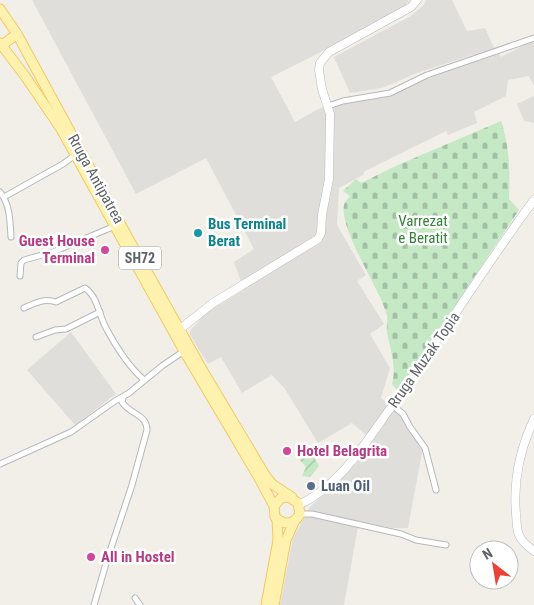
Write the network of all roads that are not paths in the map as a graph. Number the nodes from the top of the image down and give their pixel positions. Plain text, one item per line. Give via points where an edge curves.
1 (417, 0) edge
2 (0, 9) edge
3 (17, 34) junction
4 (534, 38) edge
5 (1, 44) edge
6 (328, 106) junction
7 (64, 127) junction
8 (75, 155) junction
9 (2, 195) edge
10 (534, 200) edge
11 (118, 225) junction
12 (11, 237) dead end
13 (20, 276) dead end
14 (24, 308) dead end
15 (100, 312) junction
16 (178, 331) junction
17 (36, 337) dead end
18 (184, 351) junction
19 (144, 380) junction
20 (122, 398) junction
21 (392, 405) junction
22 (228, 418) junction
23 (534, 419) edge
24 (0, 464) edge
25 (436, 490) dead end
26 (292, 498) junction
27 (274, 506) junction
28 (298, 513) junction
29 (277, 519) junction
30 (446, 545) dead end
31 (534, 551) edge
32 (135, 598) dead end
33 (94, 605) edge
34 (140, 605) edge
35 (266, 605) edge
36 (274, 605) edge

1 - 6 street via 411,7 323,57 320,80
2 - 3 main road, Rruga Antipatrea / SH72
3 - 5 main road
3 - 7 main road, Rruga Antipatrea / SH72
4 - 6 street via 427,75 390,93
5 - 7 main road, Rruga Antipatrea / SH72
6 - 16 street via 329,179 318,239 213,303
7 - 8 main road, Rruga Antipatrea / SH72
7 - 11 main road, Rruga Antipatrea / SH72
8 - 9 street
8 - 11 main road, Rruga Antipatrea / SH72
9 - 12 street via 8,208
10 - 21 street, Rruga Muzak Topia
11 - 13 street via 53,252 24,260
11 - 16 main road, Rruga Antipatrea / SH72
14 - 15 street via 43,300 56,302 85,288 93,296
15 - 17 street via 66,329
15 - 19 street via 111,337
16 - 18 main road, Rruga Antipatrea / SH72
16 - 22 main road, Rruga Antipatrea / SH72
18 - 19 street
18 - 22 main road, Rruga Antipatrea / SH72
19 - 20 street
20 - 24 street via 71,432
20 - 33 street via 128,410 142,417 147,430
21 - 25 street via 403,414 425,448
21 - 28 street, Rruga Muzak Topia via 356,457
22 - 26 main road, Rruga Antipatrea / SH72 via 272,484
22 - 27 main road, Rruga Antipatrea / SH72
23 - 31 street via 520,459 515,496 518,532
26 - 27 main road via 281,498
26 - 28 main road, Rruga Antipatrea / SH72
27 - 29 main road, Rruga Antipatrea / SH72
28 - 29 main road via 287,523
28 - 30 street
28 - 36 main road via 286,540
29 - 35 main road, Rruga Antipatrea / SH72 via 278,540
32 - 34 street

